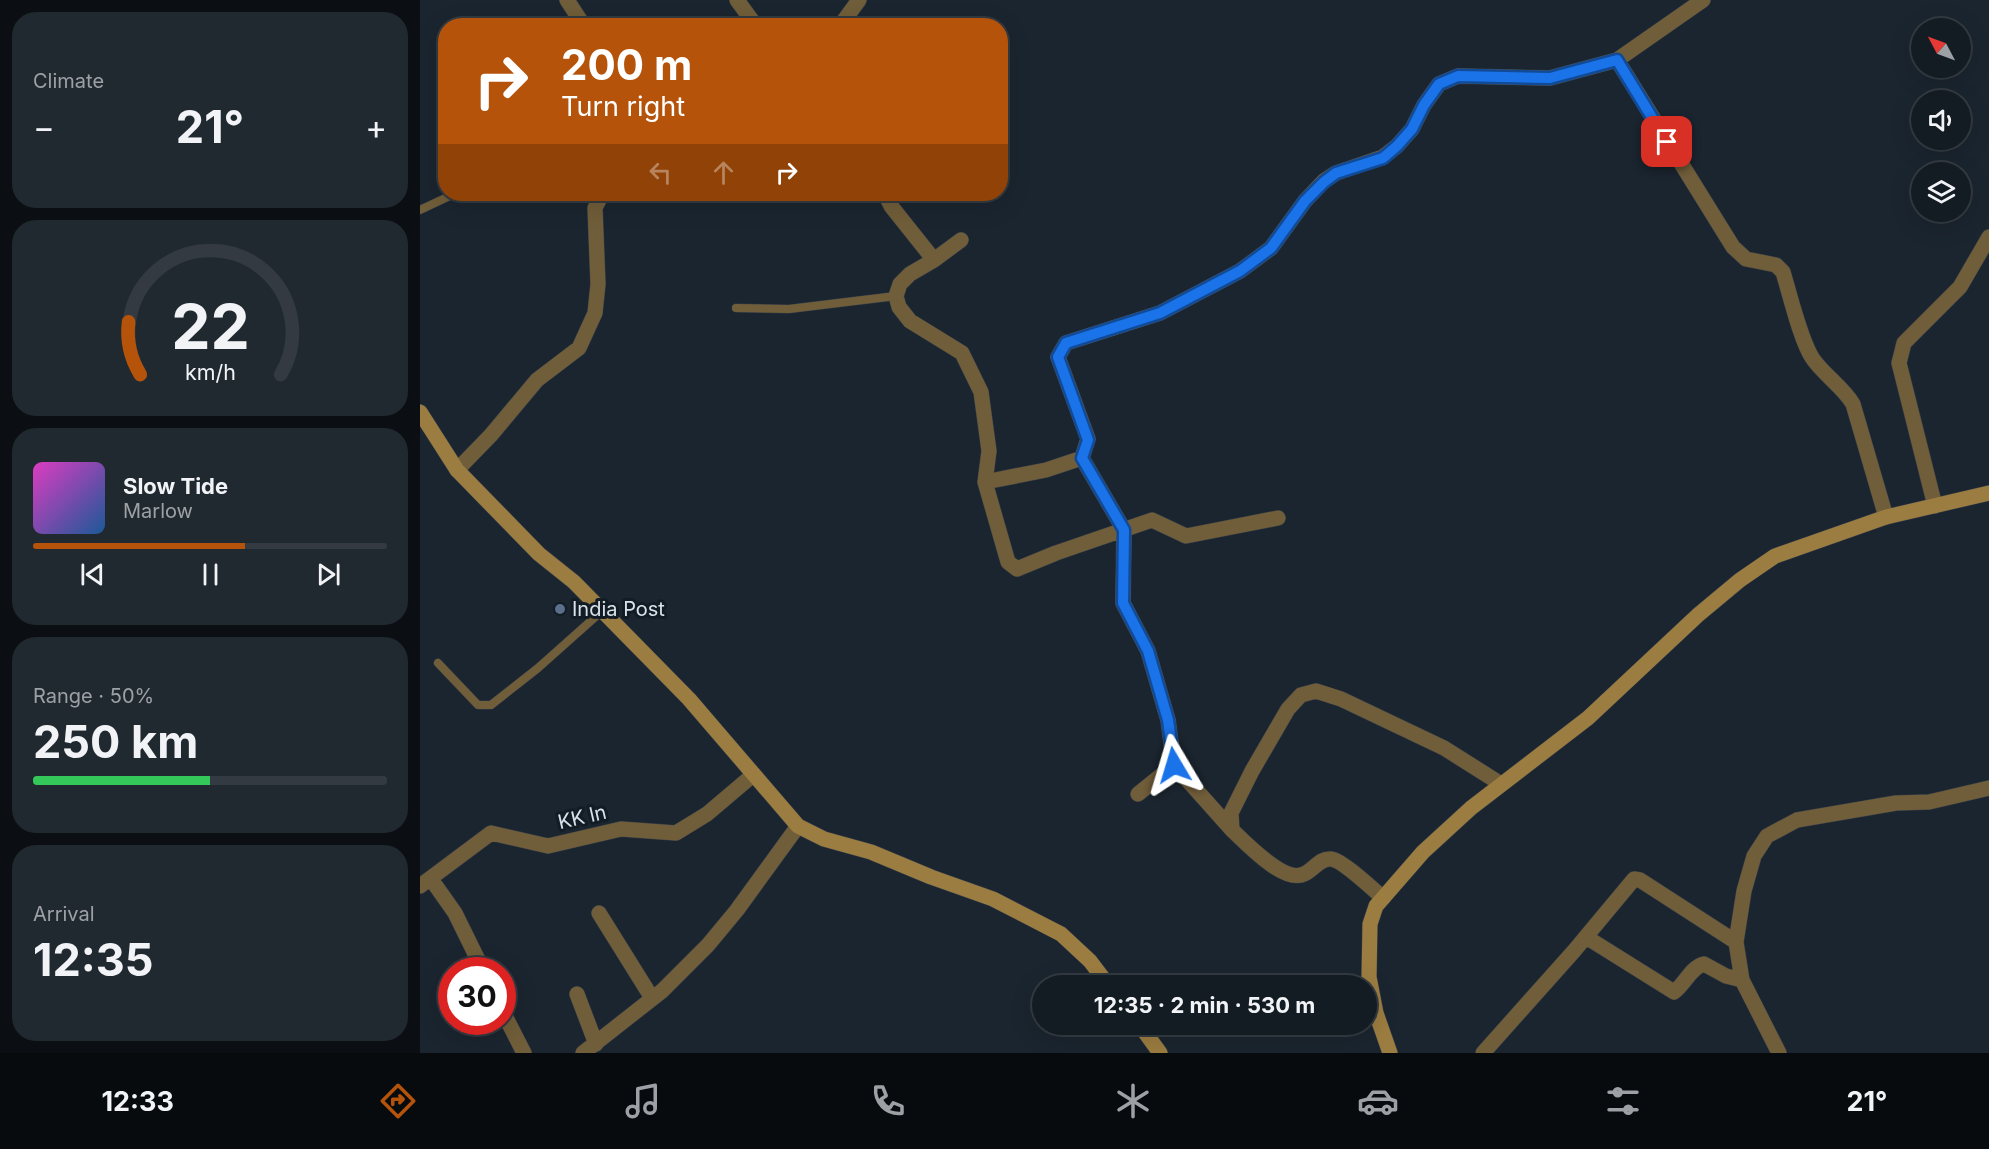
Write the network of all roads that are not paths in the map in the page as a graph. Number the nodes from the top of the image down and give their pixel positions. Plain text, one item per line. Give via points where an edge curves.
1 (567, 0) edge
2 (737, 0) edge
3 (859, 0) edge
4 (1702, 0) edge
5 (579, 18) edge
6 (750, 18) edge
7 (846, 18) edge
8 (1617, 60) junction
9 (439, 201) edge
10 (599, 201) edge
11 (888, 201) edge
12 (420, 210) edge
13 (1989, 237) edge
14 (961, 240) dead end
15 (934, 260) junction
16 (896, 296) junction
17 (736, 308) dead end
18 (420, 412) edge
19 (1082, 458) junction
20 (457, 471) junction
21 (985, 482) junction
22 (1989, 493) edge
23 (1935, 506) junction
24 (1886, 517) junction
25 (1278, 518) dead end
26 (1124, 530) junction
27 (602, 611) junction
28 (438, 663) dead end
29 (1174, 765) junction
30 (753, 775) junction
31 (1501, 784) junction
32 (1989, 788) edge
33 (1138, 794) dead end
34 (798, 826) junction
35 (1232, 830) junction
36 (426, 882) edge
37 (1383, 898) junction
38 (599, 913) dead end
39 (1586, 937) junction
40 (1736, 942) junction
41 (477, 957) edge
42 (1101, 975) edge
43 (1742, 980) junction
44 (577, 994) dead end
45 (652, 998) junction
46 (515, 1035) edge
47 (1146, 1035) edge
48 (591, 1049) edge
49 (524, 1053) edge
50 (1160, 1053) edge
51 (1389, 1053) edge
52 (1483, 1053) edge
53 (1779, 1053) edge

1 - 5 street
2 - 6 street
3 - 7 street
4 - 8 street
8 - 19 street via 1550,78 1458,76 1439,84 1397,146 1383,158 1336,173 1324,182 1271,248 1240,271 1160,313 1066,343 1058,357 1088,440
8 - 24 street via 1733,247 1746,259 1776,265 1783,272 1807,349 1853,404
9 - 12 lane
10 - 20 street via 595,313 579,348 537,380
11 - 15 street
13 - 23 street via 1960,287 1904,343 1900,353 1899,363
14 - 15 street
15 - 16 street via 910,274 900,284
16 - 17 lane via 789,309
16 - 21 street via 910,321 962,353 981,392 989,452
18 - 20 main road
19 - 21 street via 1046,470
19 - 26 street
20 - 27 main road
21 - 26 street via 1008,562 1017,569
22 - 23 main road
23 - 24 main road
24 - 31 main road via 1775,556 1740,580 1588,718
25 - 26 street via 1186,536 1152,520
26 - 29 street via 1123,603 1148,651 1168,720
27 - 28 lane via 491,705 478,705
27 - 30 main road via 689,699
29 - 33 street
29 - 35 street
30 - 34 main road
30 - 36 street, KK ln via 707,814 676,833 621,829 548,846 491,833
31 - 35 street via 1444,748 1316,691 1301,695 1288,709 1231,813
31 - 37 main road via 1423,852
32 - 40 street via 1929,802 1896,803 1797,820 1767,836 1751,865
34 - 42 main road via 824,839 871,852 993,899 1061,934
34 - 45 street via 708,945
35 - 37 street via 1257,854 1288,875 1306,874 1319,862 1333,859
36 - 41 street via 455,913
37 - 51 main road via 1370,924 1369,977
38 - 45 street
39 - 40 street via 1634,879
39 - 43 street via 1674,992 1704,964
39 - 52 street
40 - 43 street
43 - 53 street
44 - 48 street
45 - 48 street
46 - 49 street
47 - 50 main road

